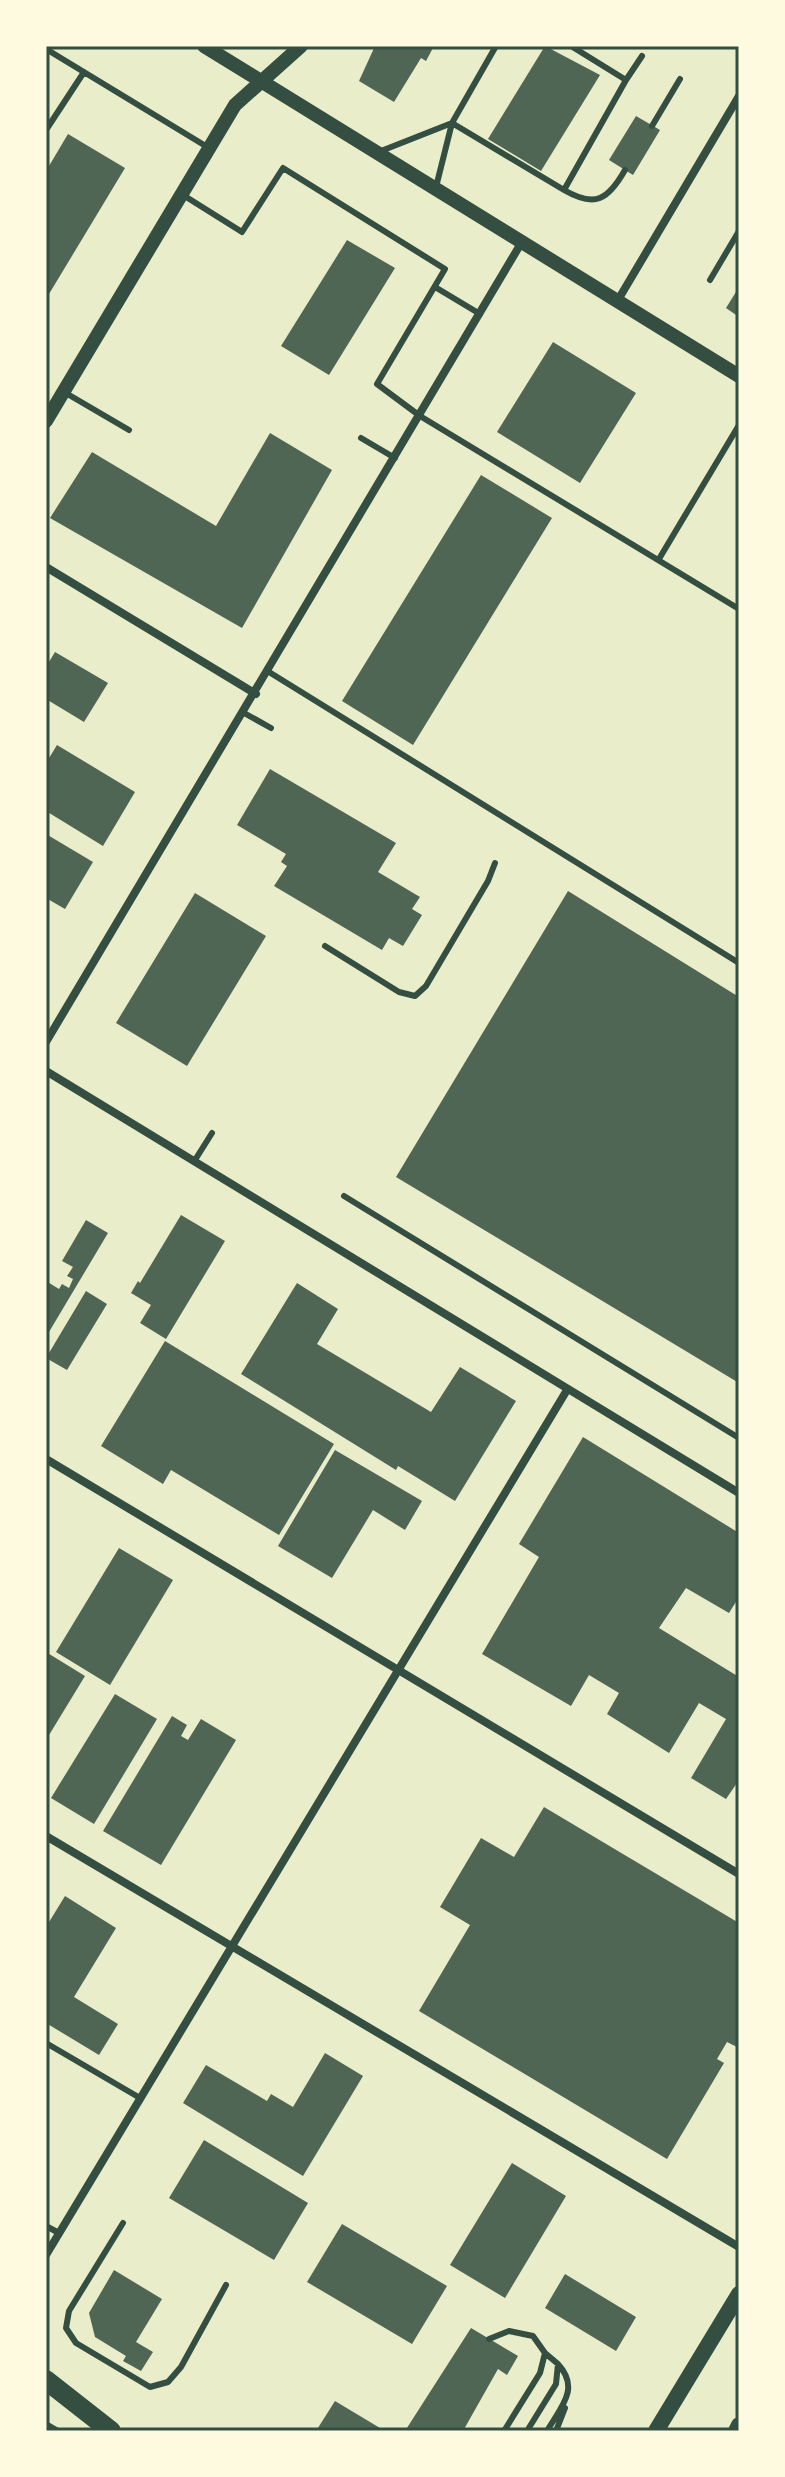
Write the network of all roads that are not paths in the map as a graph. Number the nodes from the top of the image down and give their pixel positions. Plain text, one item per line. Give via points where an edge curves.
1 (204, 46) edge
2 (301, 46) edge
3 (496, 46) edge
4 (571, 46) edge
5 (46, 49) edge
6 (642, 56) dead end
7 (84, 72) junction
8 (680, 79) dead end
9 (626, 80) junction
10 (261, 81) junction
11 (739, 96) edge
12 (452, 123) junction
13 (652, 126) dead end
14 (46, 130) edge
15 (209, 148) junction
16 (379, 152) junction
17 (625, 170) dead end
18 (436, 187) junction
19 (564, 190) junction
20 (182, 194) junction
21 (739, 231) edge
22 (523, 240) junction
23 (710, 280) dead end
24 (435, 287) junction
25 (618, 300) junction
26 (480, 314) junction
27 (739, 376) edge
28 (64, 392) junction
29 (420, 416) junction
30 (46, 421) edge
31 (739, 425) edge
32 (129, 430) dead end
33 (361, 438) dead end
34 (395, 458) junction
35 (659, 559) junction
36 (46, 567) edge
37 (739, 609) edge
38 (269, 672) junction
39 (256, 694) junction
40 (244, 713) junction
41 (271, 728) dead end
42 (495, 863) dead end
43 (325, 946) dead end
44 (739, 963) edge
45 (46, 1042) edge
46 (46, 1071) edge
47 (212, 1133) dead end
48 (195, 1160) junction
49 (344, 1196) dead end
50 (567, 1390) junction
51 (739, 1438) edge
52 (46, 1459) edge
53 (739, 1493) edge
54 (398, 1669) junction
55 (48, 1840) edge
56 (739, 1874) edge
57 (230, 1945) junction
58 (46, 2043) edge
59 (140, 2098) junction
60 (123, 2223) dead end
61 (46, 2226) edge
62 (59, 2233) junction
63 (739, 2247) edge
64 (46, 2255) edge
65 (226, 2285) dead end
66 (739, 2294) edge
67 (489, 2339) dead end
68 (545, 2353) junction
69 (558, 2364) junction
70 (46, 2380) edge
71 (571, 2392) junction
72 (46, 2424) edge
73 (739, 2425) edge
74 (58, 2431) edge
75 (111, 2431) edge
76 (504, 2431) edge
77 (527, 2431) edge
78 (547, 2431) edge
79 (556, 2431) edge
80 (656, 2431) edge
81 (736, 2431) edge

1 - 10 street
2 - 10 street
3 - 12 lane
4 - 9 lane
5 - 7 lane
6 - 9 lane
7 - 14 lane
7 - 15 lane
8 - 13 lane
9 - 19 lane
10 - 15 street via 235,105
10 - 16 street
11 - 25 street
12 - 16 lane
12 - 18 lane
12 - 19 lane
15 - 20 street
16 - 18 street
17 - 19 lane via 612,190 592,201
18 - 22 street
20 - 24 lane via 242,232 283,168 445,269
20 - 28 street
21 - 23 lane
22 - 25 street
22 - 26 street
24 - 26 lane
24 - 29 lane via 377,384
25 - 27 street
26 - 29 street
28 - 30 street
28 - 32 lane
29 - 34 street
29 - 35 lane
31 - 35 lane
33 - 34 lane
34 - 38 street
35 - 37 lane
36 - 39 street
38 - 39 street
38 - 44 lane
39 - 40 street
40 - 41 lane
40 - 45 street
42 - 43 lane via 434,973 415,996 399,992
46 - 48 street
47 - 48 lane
48 - 50 street
49 - 51 lane
50 - 53 street
50 - 54 street
52 - 54 street
54 - 56 street
54 - 57 street
55 - 57 street
57 - 59 street
57 - 63 street
58 - 59 lane
59 - 62 street
60 - 65 lane via 69,2311 66,2328 76,2343 150,2387 168,2382
61 - 62 lane
62 - 64 street
66 - 80 main road
67 - 68 lane via 509,2331 533,2336
68 - 69 lane
68 - 76 lane via 540,2373
69 - 71 lane via 569,2376
69 - 77 lane via 556,2384
70 - 75 main road
71 - 78 lane
71 - 79 lane
72 - 74 lane
73 - 81 main road

